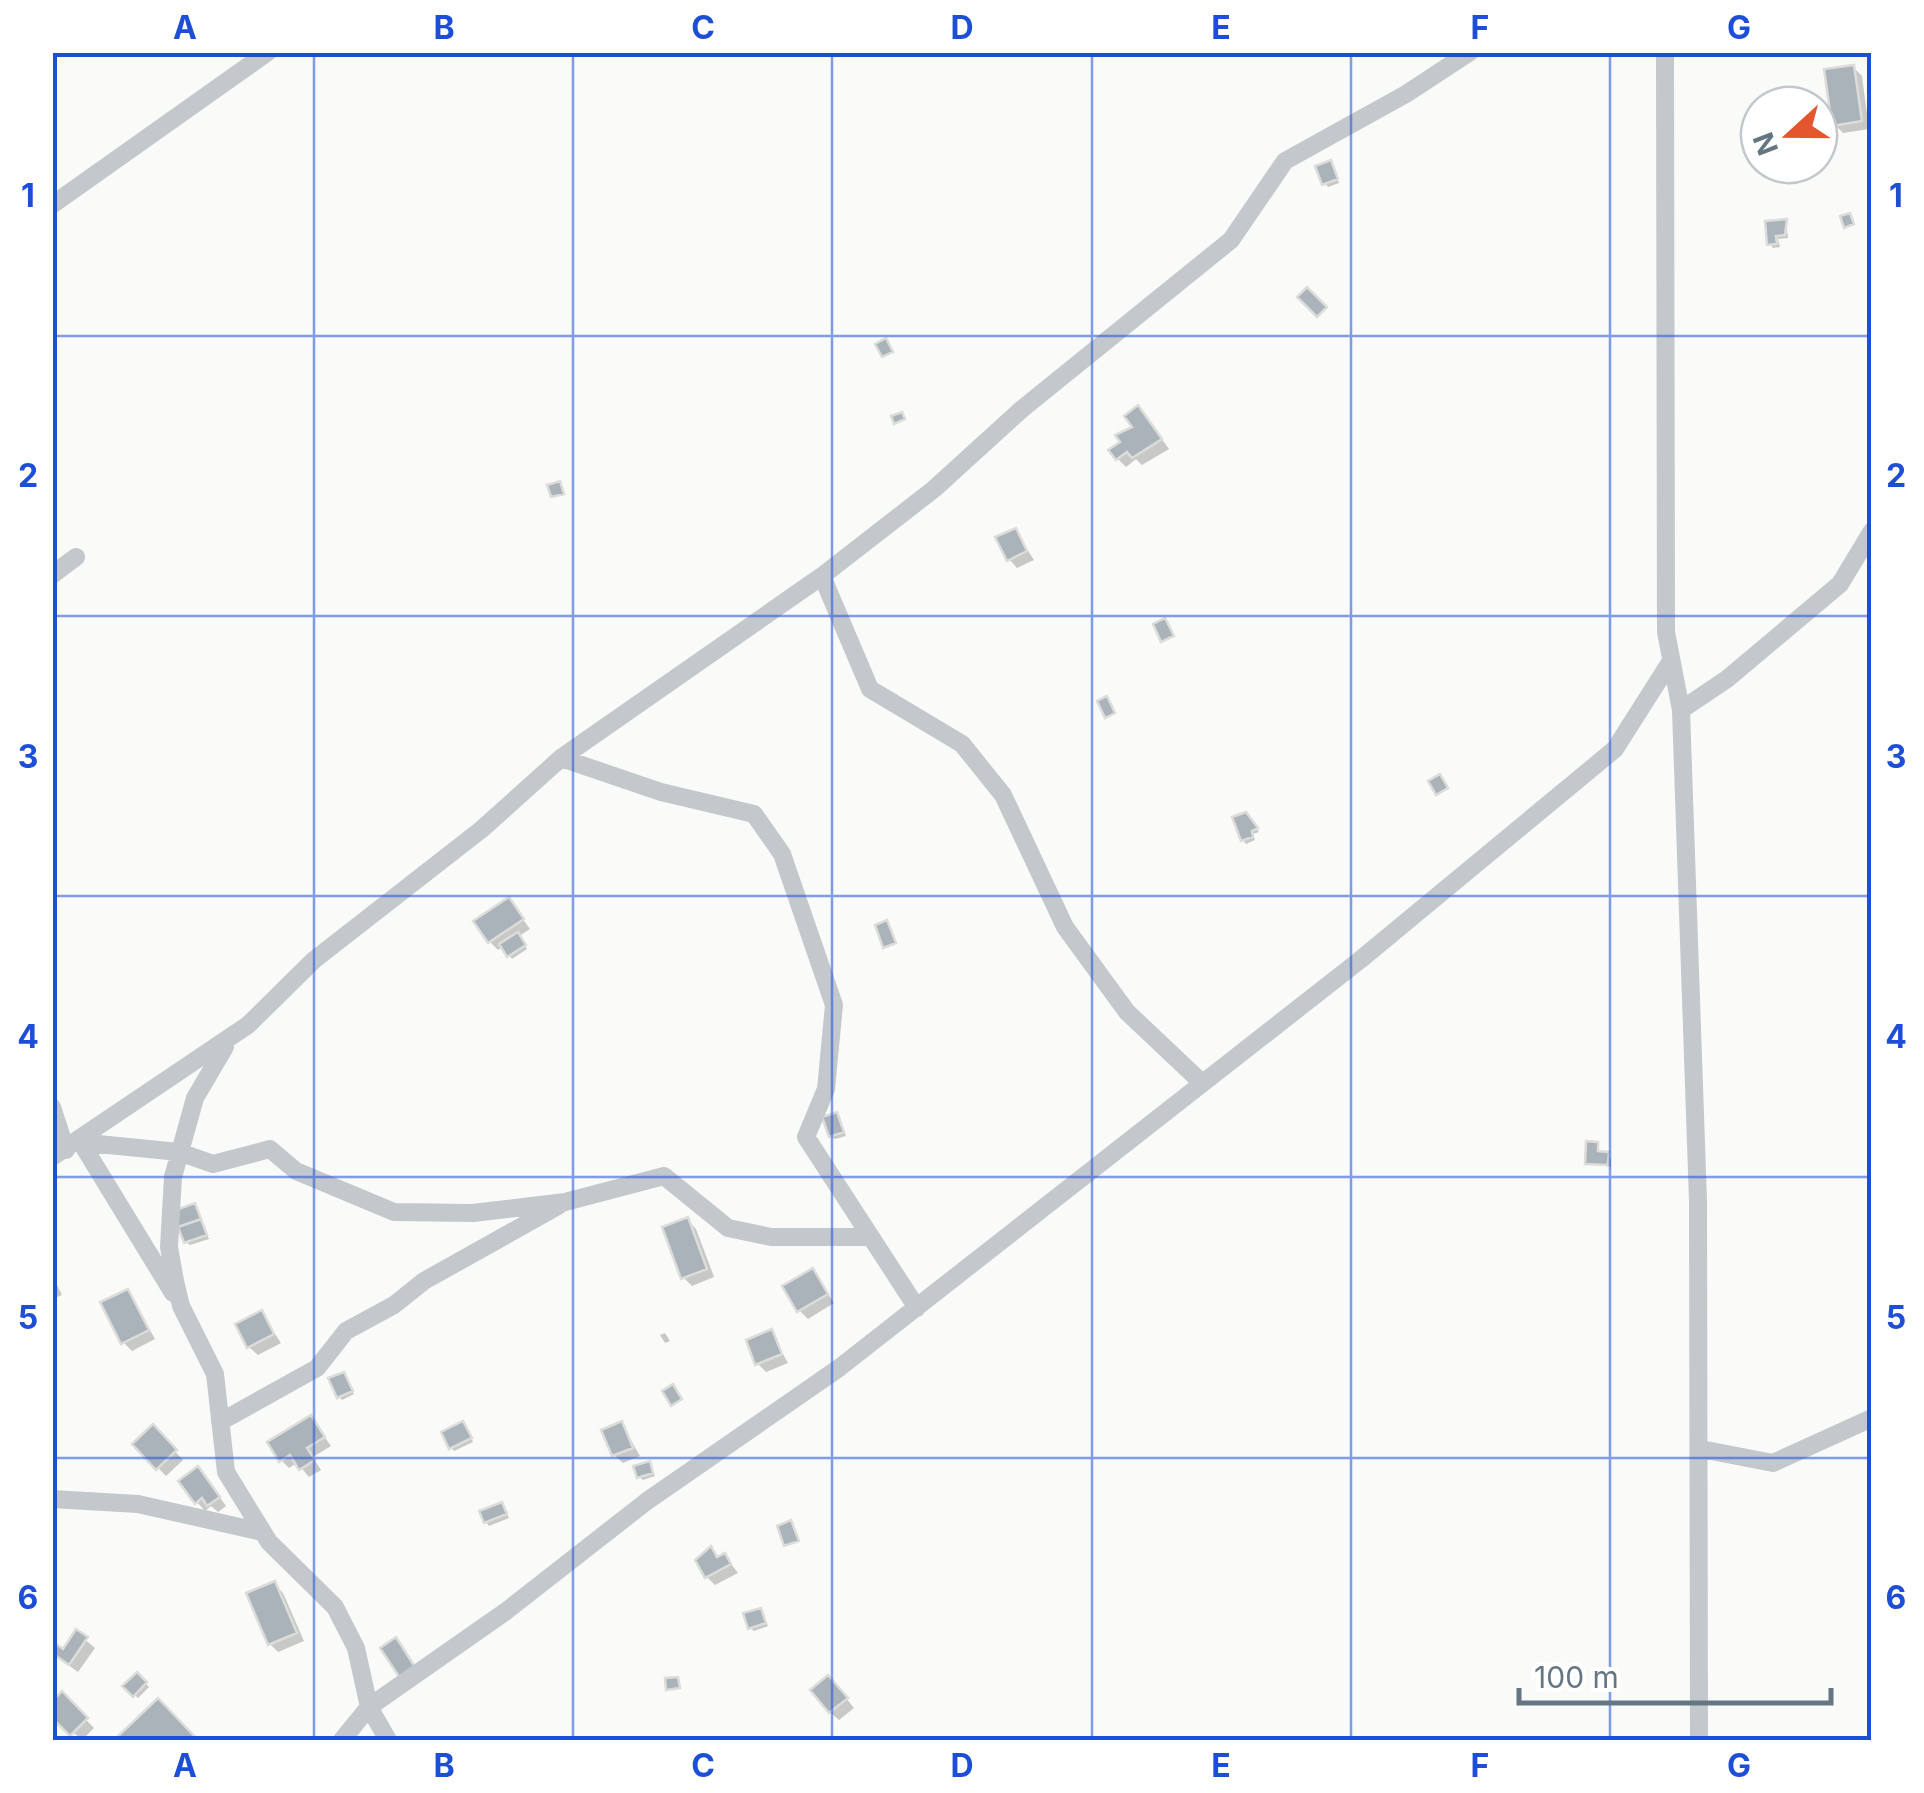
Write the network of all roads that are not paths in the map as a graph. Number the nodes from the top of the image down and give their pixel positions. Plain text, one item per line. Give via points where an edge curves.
1 (268, 52) edge
2 (1470, 52) edge
3 (1664, 52) edge
4 (52, 205) edge
5 (1872, 532) edge
6 (76, 557) dead end
7 (52, 575) edge
8 (822, 576) junction
9 (1670, 664) junction
10 (1680, 710) junction
11 (561, 758) junction
12 (230, 1038) junction
13 (1200, 1081) junction
14 (52, 1107) edge
15 (70, 1148) edge
16 (179, 1152) junction
17 (565, 1202) junction
18 (871, 1237) junction
19 (181, 1306) junction
20 (918, 1308) junction
21 (1872, 1418) edge
22 (220, 1422) junction
23 (1700, 1449) junction
24 (52, 1499) edge
25 (262, 1532) junction
26 (369, 1706) junction
27 (342, 1740) edge
28 (388, 1740) edge
29 (1698, 1740) edge

1 - 4 street
2 - 8 street via 1285,160 1231,240
3 - 9 street
5 - 10 street via 1840,584
6 - 7 street
8 - 11 street
8 - 13 street via 870,689 962,744 1003,795 1065,927 1127,1012
9 - 10 street
9 - 13 street via 1615,749 1360,960
10 - 23 street via 1698,1181
11 - 12 street
11 - 18 street via 754,814 782,854 834,1006 826,1089 806,1137
12 - 15 street
12 - 16 street via 194,1098
13 - 20 street
14 - 15 street
15 - 16 street
15 - 19 street
16 - 17 street via 213,1164 270,1149 296,1171 394,1212 474,1213
16 - 19 street via 169,1232
17 - 18 street via 664,1176 728,1228 771,1237
17 - 22 street via 424,1281 346,1332 317,1368
18 - 20 street
19 - 22 street via 211,1359
20 - 26 street
21 - 23 street via 1773,1463
22 - 25 street via 226,1472
23 - 29 street
24 - 25 street via 138,1504
25 - 26 street via 335,1607 356,1648
26 - 27 street
26 - 28 street

